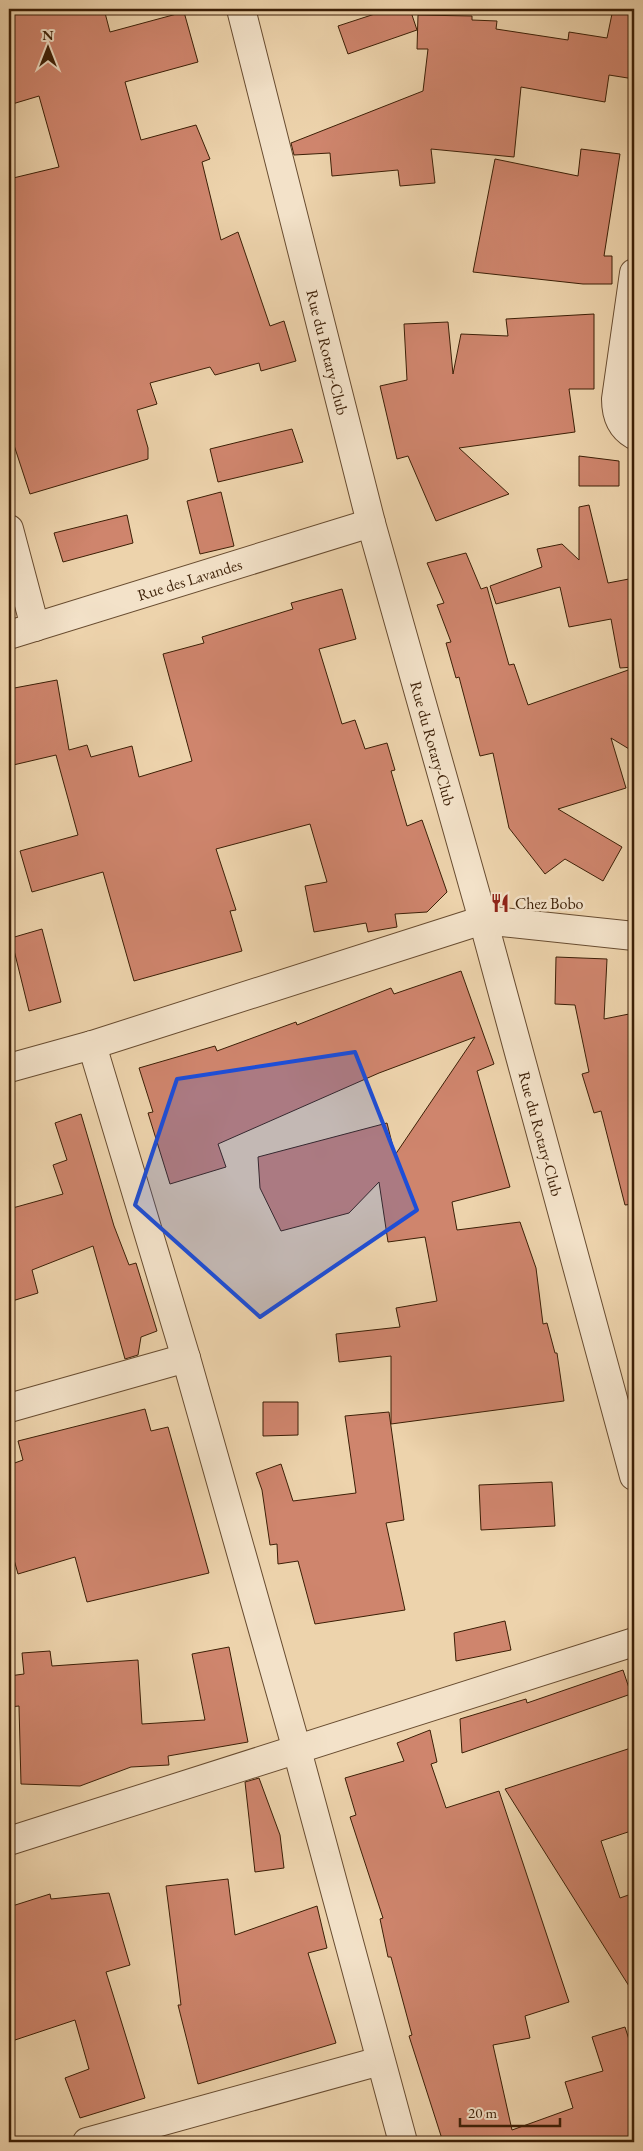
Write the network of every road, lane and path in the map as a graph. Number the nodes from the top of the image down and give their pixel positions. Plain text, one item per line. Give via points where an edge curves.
1 (241, 9) edge
2 (634, 273) edge
3 (634, 434) edge
4 (371, 523) junction
5 (9, 529) edge
6 (35, 626) junction
7 (9, 634) edge
8 (483, 920) junction
9 (634, 936) edge
10 (92, 1045) junction
11 (9, 1068) edge
12 (186, 1358) junction
13 (9, 1408) edge
14 (634, 1476) edge
15 (634, 1642) edge
16 (297, 1750) junction
17 (9, 1841) edge
18 (380, 2061) junction
19 (87, 2142) edge
20 (403, 2142) edge

1 - 4 street, Rue du Rotary-Club
2 - 3 street via 616,399 616,414 626,430
4 - 6 street, Rue des Lavandes
4 - 8 street, Rue du Rotary-Club
5 - 6 street
6 - 7 street, Rue des Lavandes
8 - 9 street
8 - 10 street
8 - 14 street, Rue du Rotary-Club
10 - 11 street
10 - 12 street
12 - 13 street
12 - 16 street
15 - 16 street
16 - 17 street
16 - 18 street
18 - 19 street
18 - 20 street

